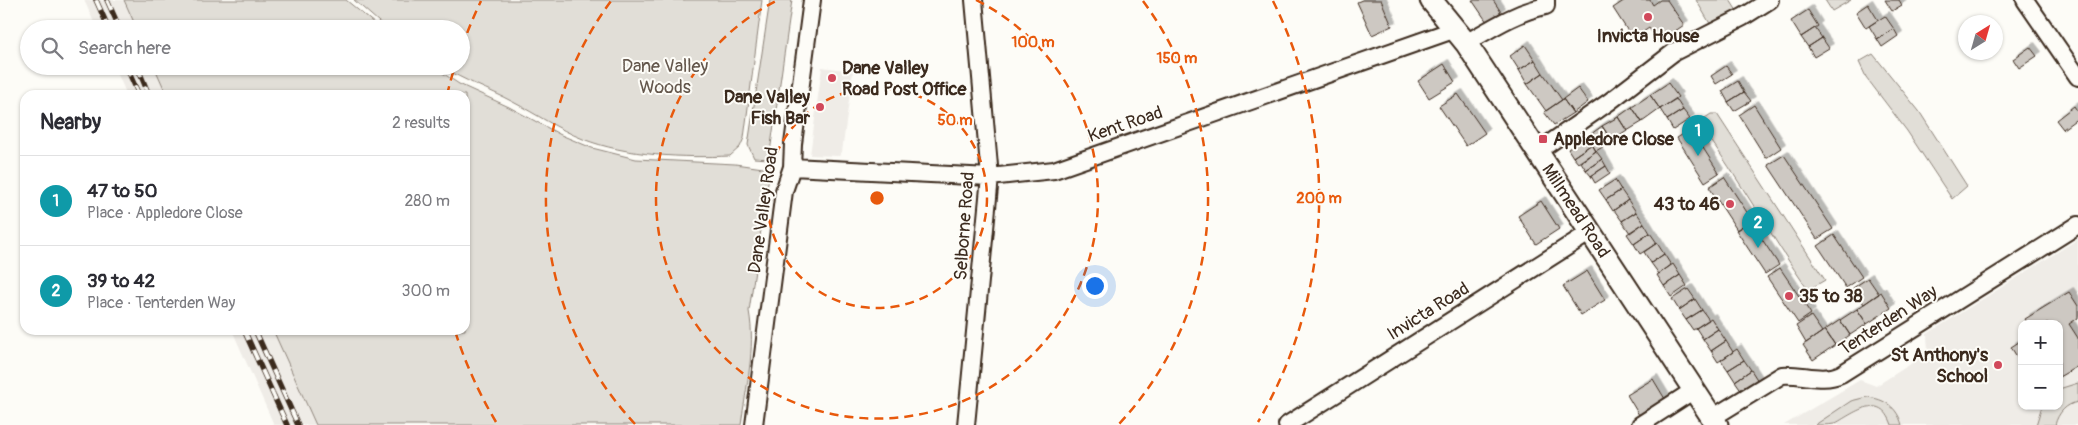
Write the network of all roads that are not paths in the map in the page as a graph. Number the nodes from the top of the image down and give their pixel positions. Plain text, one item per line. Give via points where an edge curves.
1 (812, 0) edge
2 (974, 0) edge
3 (1431, 0) edge
4 (1546, 0) edge
5 (1770, 0) edge
6 (2025, 0) edge
7 (1461, 36) junction
8 (2078, 77) edge
9 (1537, 152) junction
10 (792, 167) junction
11 (990, 178) junction
12 (2078, 225) edge
13 (1592, 231) junction
14 (1694, 390) junction
15 (1715, 421) edge
16 (754, 425) edge
17 (966, 425) edge
18 (1287, 425) edge
19 (1640, 425) edge

1 - 10 street, Dane Valley Road
2 - 11 street, Selborne Road
3 - 7 main road, Millmead Road
4 - 7 street, Kent Road via 1546,6
5 - 9 street via 1674,52
6 - 8 street
7 - 9 main road, Millmead Road
7 - 11 street, Kent Road via 1054,170
9 - 13 main road, Millmead Road
10 - 11 street, Kent Road
10 - 16 street, Dane Valley Road via 784,191
11 - 17 street, Selborne Road
12 - 15 street, Tenterden Way via 1841,374 1832,378 1782,374
13 - 14 main road, Millmead Road
13 - 18 street, Invicta Road
14 - 15 main road, Millmead Road
14 - 19 street

